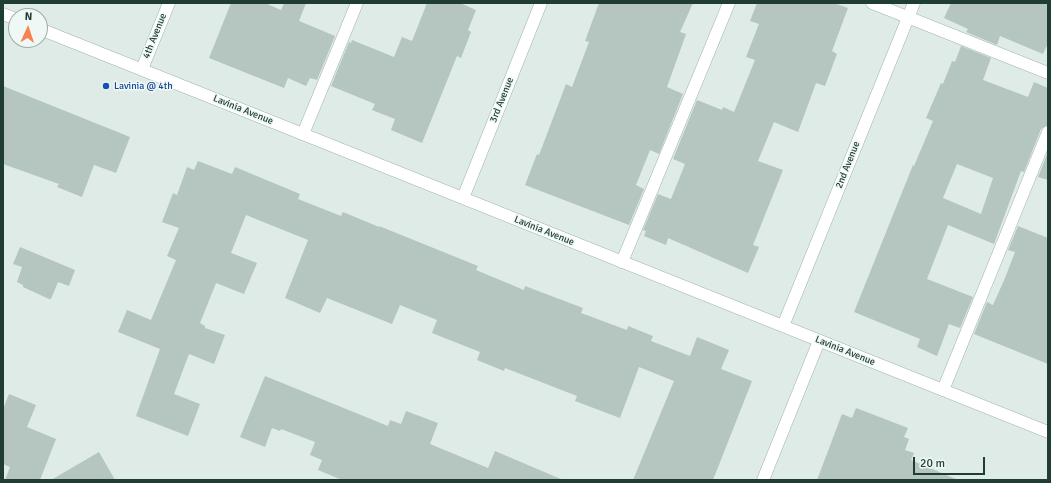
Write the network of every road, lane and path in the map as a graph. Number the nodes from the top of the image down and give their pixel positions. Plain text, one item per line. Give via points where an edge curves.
1 (168, 3) edge
2 (357, 3) edge
3 (542, 3) edge
4 (729, 3) edge
5 (872, 3) edge
6 (914, 3) edge
7 (908, 17) junction
8 (48, 32) edge
9 (142, 69) junction
10 (1048, 74) edge
11 (1048, 132) edge
12 (303, 134) junction
13 (463, 198) junction
14 (622, 262) junction
15 (783, 326) junction
16 (819, 341) junction
17 (943, 390) junction
18 (1048, 432) edge
19 (763, 480) edge

1 - 9 street, 4th Avenue
2 - 12 street
3 - 13 street, 3rd Avenue
4 - 14 street
5 - 7 street
6 - 7 street, 2nd Avenue
7 - 10 street
7 - 15 street, 2nd Avenue
8 - 9 street, Lavinia Avenue
9 - 12 street, Lavinia Avenue
11 - 17 street
12 - 13 street, Lavinia Avenue
13 - 14 street, Lavinia Avenue
14 - 15 street, Lavinia Avenue
15 - 16 street, Lavinia Avenue
16 - 17 street, Lavinia Avenue
16 - 19 street
17 - 18 street, Lavinia Avenue

